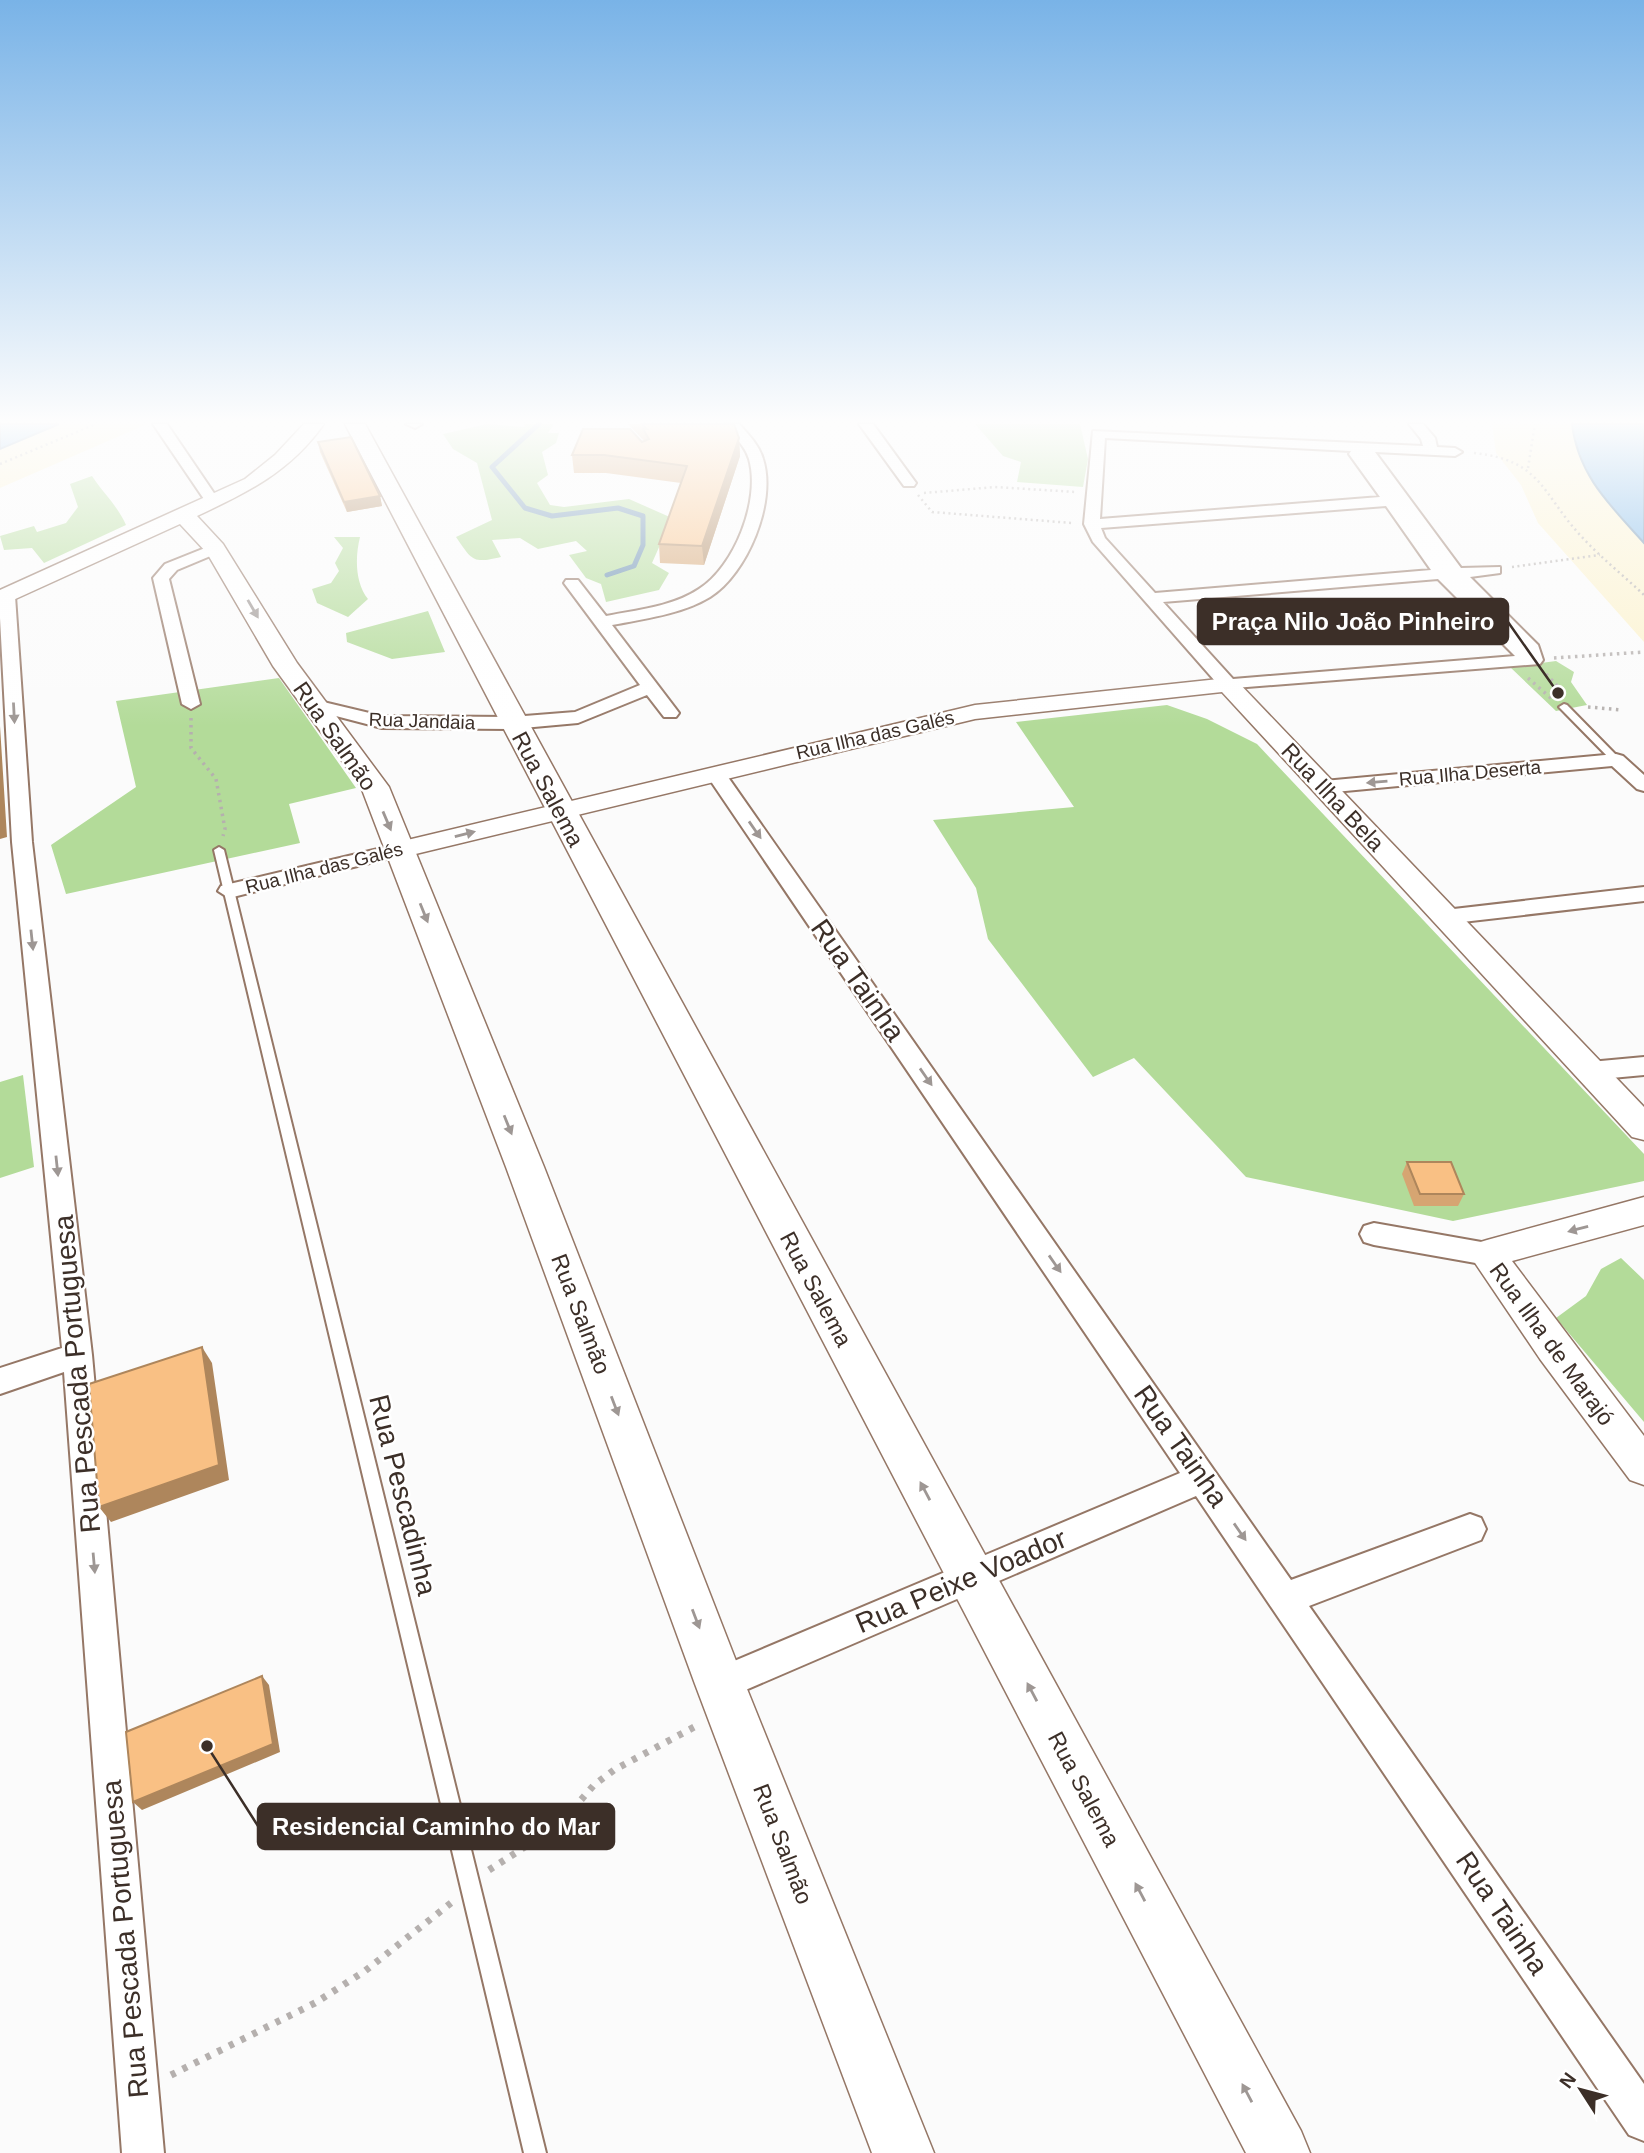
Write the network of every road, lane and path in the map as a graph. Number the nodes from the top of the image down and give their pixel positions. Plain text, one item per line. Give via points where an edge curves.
1 (165, 524) edge
2 (192, 524) edge
3 (408, 524) edge
4 (752, 524) edge
5 (1092, 524) edge
6 (1414, 524) edge
7 (1572, 524) edge
8 (215, 548) junction
9 (1600, 555) junction
10 (1494, 570) joint
11 (1450, 573) junction
12 (572, 583) dead end
13 (1644, 595) edge
14 (4, 598) edge
15 (1150, 598) junction
16 (601, 622) junction
17 (1644, 652) edge
18 (1534, 660) junction
19 (1514, 662) junction
20 (1228, 685) junction
21 (650, 687) junction
22 (191, 704) joint
23 (315, 705) junction
24 (1564, 707) junction
25 (1622, 710) dead end
26 (670, 713) dead end
27 (512, 723) junction
28 (1616, 760) junction
29 (716, 774) junction
30 (1644, 785) edge
31 (1324, 787) junction
32 (560, 811) junction
33 (219, 850) joint
34 (399, 850) junction
35 (229, 891) junction
36 (1644, 894) edge
37 (1445, 917) junction
38 (1644, 1066) edge
39 (1590, 1071) junction
40 (1644, 1128) edge
41 (1644, 1211) edge
42 (1374, 1234) dead end
43 (1487, 1254) junction
44 (77, 1354) junction
45 (0, 1381) edge
46 (1644, 1467) edge
47 (1203, 1478) junction
48 (1470, 1530) dead end
49 (971, 1577) junction
50 (1286, 1598) junction
51 (726, 1698) junction
52 (469, 1882) junction
53 (138, 2091) junction
54 (1644, 2120) edge
55 (143, 2153) edge
56 (535, 2153) edge
57 (903, 2153) edge
58 (1279, 2153) edge

1 - 14 main road
2 - 8 main road, Rua Salmão
3 - 27 main road, Rua Salema
4 - 16 street via 737,562 719,583 672,609
5 - 15 street, Rua Ilha Bela via 1098,539
6 - 11 street
7 - 9 path
8 - 22 street via 171,567 161,578
8 -> 23 main road, Rua Salmão
9 - 10 path
9 - 13 path
10 - 11 street
11 - 15 street
11 - 18 street via 1516,650
12 - 16 street
14 -> 44 street, Rua Pescada Portuguesa via 22,842
15 - 20 street, Rua Ilha Bela
16 - 21 street
17 - 18 path
18 - 19 street, Rua Ilha das Galés
19 - 20 street, Rua Ilha das Galés
19 - 24 path via 1538,690
20 - 29 street, Rua Ilha das Galés via 975,712
20 - 31 street, Rua Ilha Bela
21 - 26 street
21 - 27 street, Rua Jandaia via 579,717
22 - 33 path via 191,748 216,779 225,829
23 - 27 street, Rua Jandaia via 383,722
23 -> 34 main road, Rua Salmão via 375,787
24 - 25 path
24 - 28 lane
27 - 32 main road, Rua Salema
28 - 30 street
28 -> 31 street, Rua Ilha Deserta
29 - 32 street, Rua Ilha das Galés
29 -> 47 street, Rua Tainha
31 - 37 street, Rua Ilha Bela
34 -> 32 street, Rua Ilha das Galés
49 -> 32 main road, Rua Salema
33 - 35 lane, Rua Pescadinha
34 - 35 street, Rua Ilha das Galés
34 -> 51 main road, Rua Salmão via 525,1167
35 - 52 lane, Rua Pescadinha
36 - 37 street
37 - 39 street, Rua Ilha Bela
38 - 39 street
39 - 40 street, Rua Ilha Bela
41 -> 43 street
42 - 43 street
43 - 46 street, Rua Ilha de Marajó
44 - 45 street
44 -> 53 street, Rua Pescada Portuguesa
47 - 49 street, Rua Peixe Voador
47 -> 50 street, Rua Tainha
48 - 50 street
49 - 51 street, Rua Peixe Voador
58 -> 49 main road, Rua Salema
50 - 54 street, Rua Tainha
51 - 52 path via 687,1729 614,1770 594,1785 559,1825
51 - 57 main road, Rua Salmão
52 - 53 path via 448,1907 365,1971
52 - 56 lane, Rua Pescadinha
53 - 55 street, Rua Pescada Portuguesa

